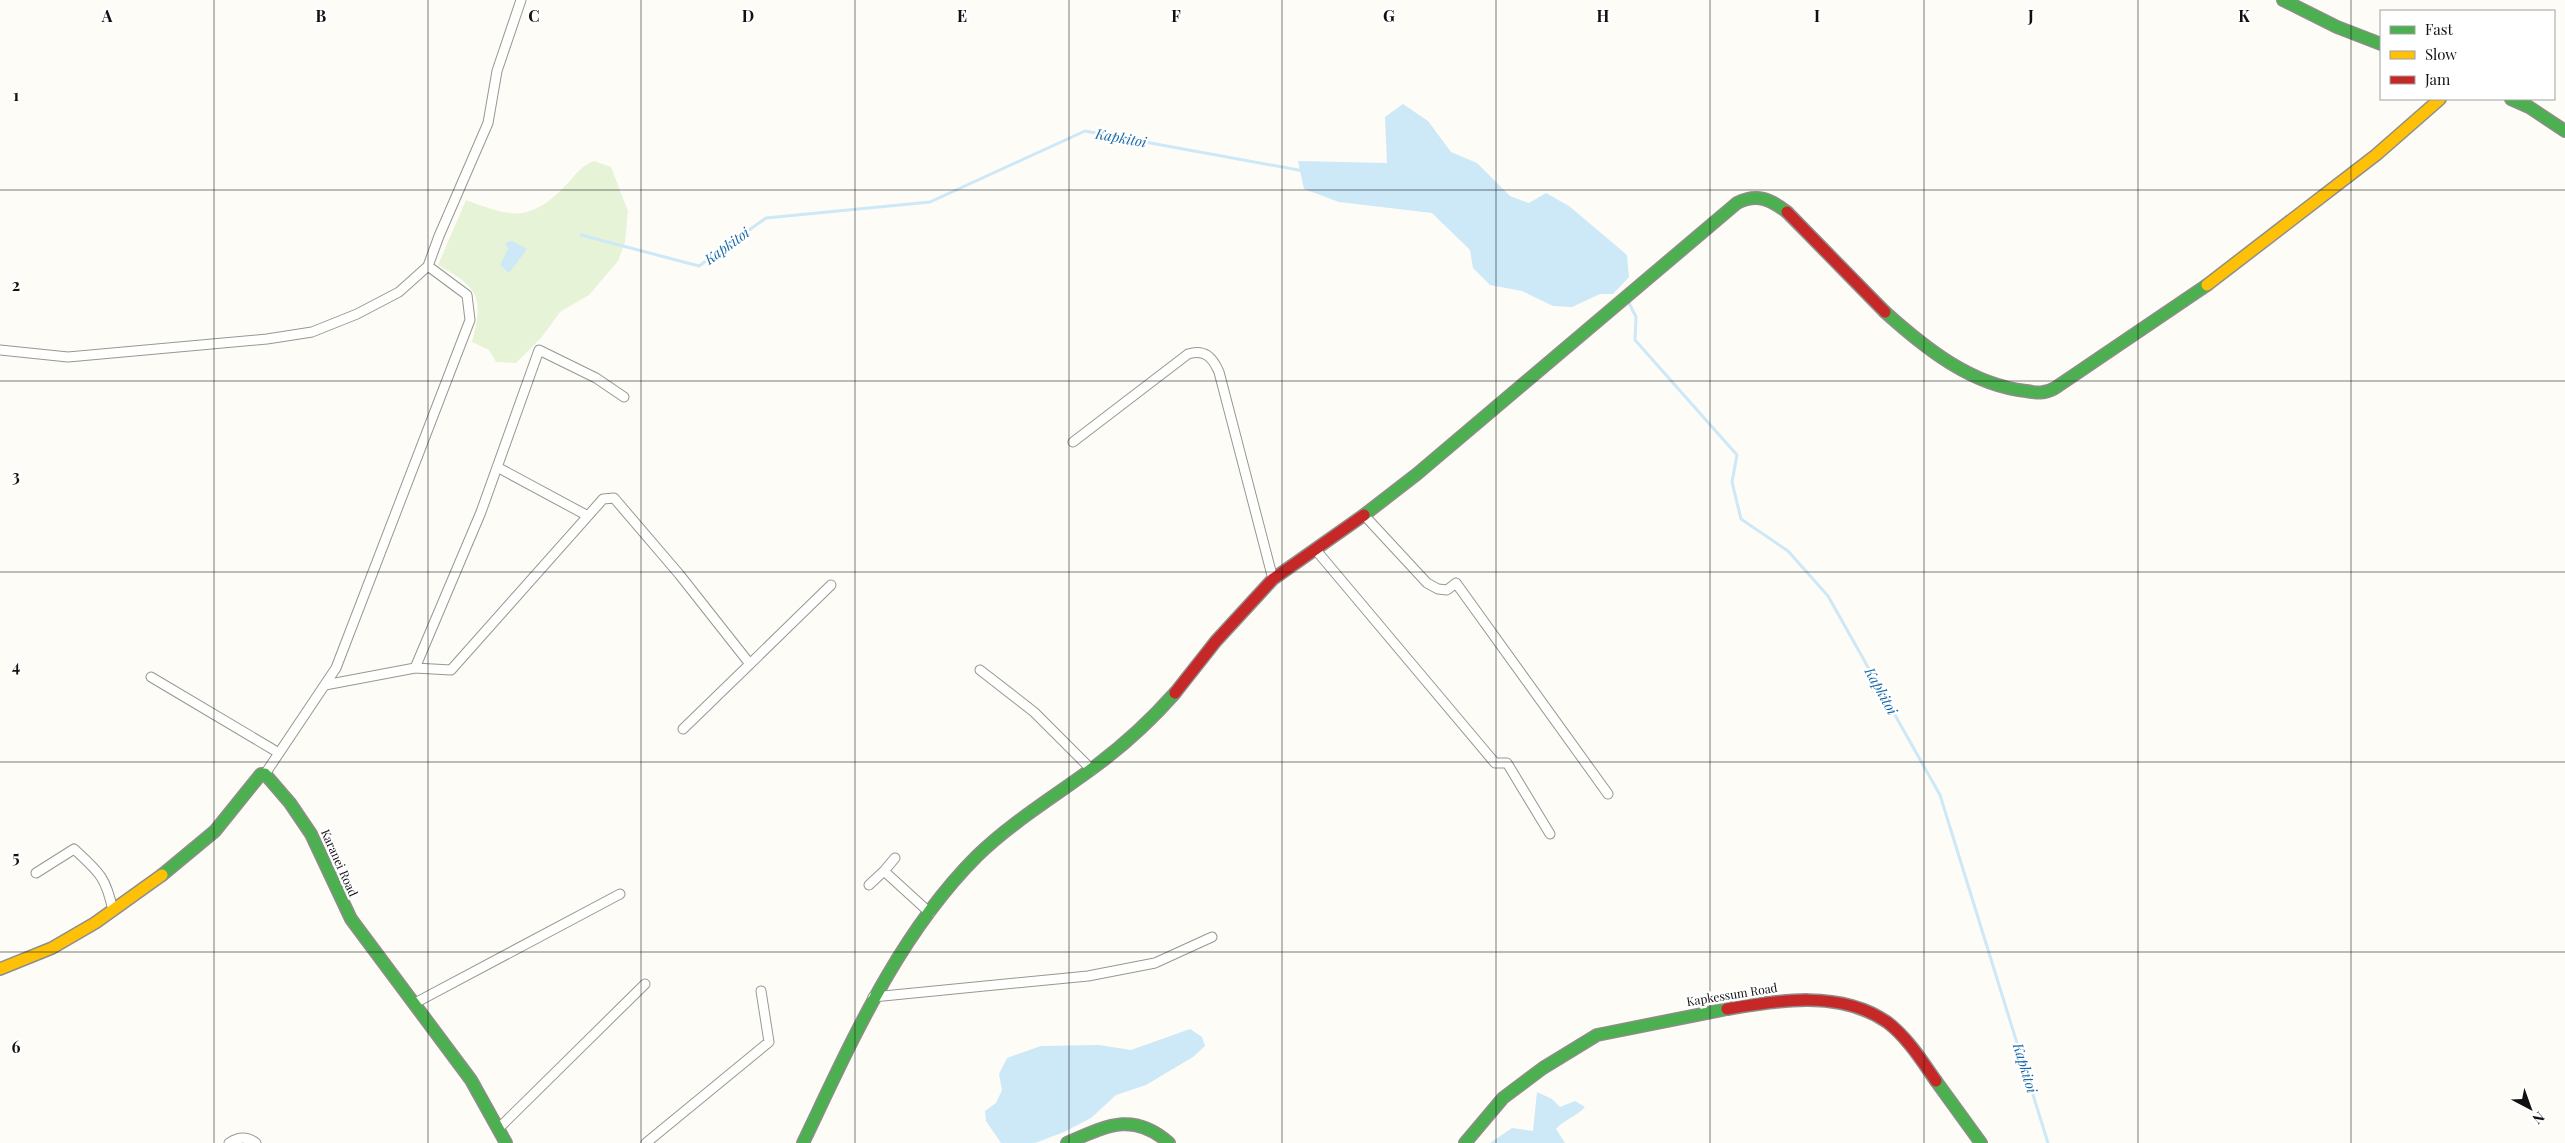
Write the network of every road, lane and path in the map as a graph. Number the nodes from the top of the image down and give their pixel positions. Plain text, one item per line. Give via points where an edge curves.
1 (521, 0) edge
2 (2283, 0) edge
3 (2380, 44) edge
4 (2439, 100) edge
5 (2514, 100) edge
6 (2565, 131) edge
7 (428, 266) junction
8 (0, 350) edge
9 (624, 397) dead end
10 (1072, 442) dead end
11 (497, 467) junction
12 (1364, 515) junction
13 (588, 516) junction
14 (1315, 549) junction
15 (1273, 579) junction
16 (831, 585) dead end
17 (750, 664) junction
18 (415, 668) junction
19 (980, 670) dead end
20 (151, 677) dead end
21 (325, 685) junction
22 (683, 729) dead end
23 (279, 753) junction
24 (1092, 770) junction
25 (265, 774) junction
26 (1608, 794) dead end
27 (1550, 834) dead end
28 (895, 858) dead end
29 (884, 871) junction
30 (36, 873) dead end
31 (869, 885) dead end
32 (620, 894) dead end
33 (113, 911) junction
34 (930, 913) junction
35 (1212, 937) dead end
36 (0, 969) edge
37 (645, 984) dead end
38 (761, 991) dead end
39 (873, 997) junction
40 (416, 1004) junction
41 (498, 1129) junction
42 (229, 1143) edge
43 (256, 1143) edge
44 (506, 1143) edge
45 (646, 1143) edge
46 (803, 1143) edge
47 (1067, 1143) edge
48 (1169, 1143) edge
49 (1465, 1143) edge
50 (1981, 1143) edge

1 - 7 street via 497,71 488,123
2 - 3 street
4 - 12 street via 2376,154 2227,271 2056,387 2042,393 1983,380 1942,360 1917,340 1786,211 1770,199 1752,195 1728,209 1417,474
5 - 6 street
7 - 8 street via 399,292 312,332 68,357
7 - 21 street via 467,295 470,320 336,668
9 - 11 street via 596,378 539,350
10 - 15 street via 1188,354 1198,351 1209,356 1219,372
11 - 13 street
11 - 18 street
12 - 14 street
12 - 26 street via 1427,583 1448,590 1456,583
13 - 17 street via 603,499 614,498
13 - 18 street via 451,670
14 - 15 street
14 - 27 street via 1495,763 1507,763
15 - 24 street via 1216,641 1174,694
16 - 17 street
17 - 22 street
18 - 21 street
19 - 24 street via 1034,712
20 - 23 street
21 - 23 street
23 - 25 street
24 - 34 street via 1014,824 977,856
25 - 33 street via 260,774 215,831 173,868
25 - 40 street, Karanei Road via 284,794 309,830 352,924
28 - 29 street
29 - 31 street
29 - 34 street
30 - 33 street via 74,849 101,873
32 - 40 street
33 - 36 street via 52,948
34 - 39 street
35 - 39 street via 1155,963 1088,976
37 - 41 street
38 - 45 street via 769,1042
39 - 46 street
40 - 41 street, Karanei Road via 471,1080
41 - 44 street, Karanei Road
42 - 43 street via 244,1138
47 - 48 street via 1124,1122 1153,1128
49 - 50 street, Kapkessum Road via 1503,1098 1543,1068 1597,1035 1776,1000 1829,1002 1864,1009 1888,1023 1915,1051

